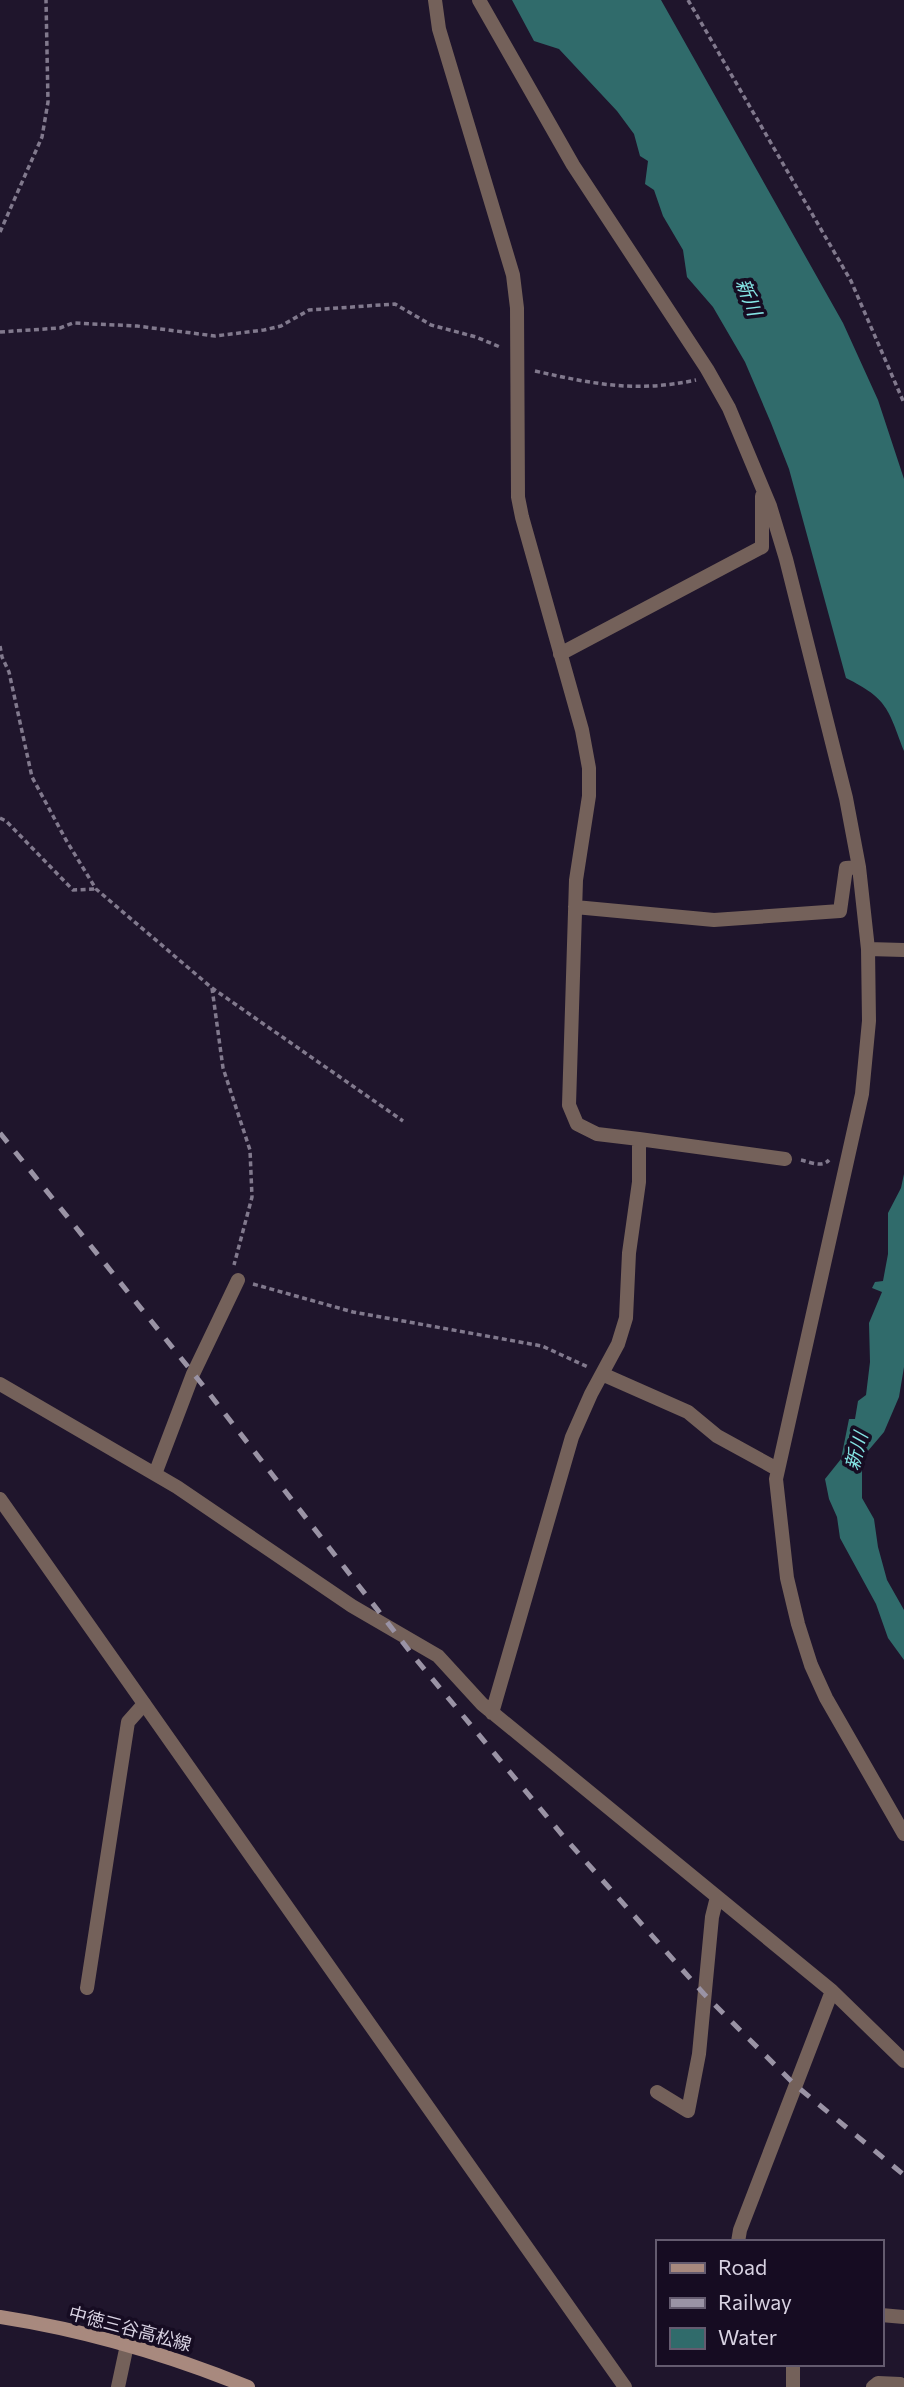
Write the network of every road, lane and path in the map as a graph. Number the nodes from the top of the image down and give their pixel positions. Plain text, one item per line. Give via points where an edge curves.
1 (46, 0) edge
2 (435, 0) edge
3 (479, 0) edge
4 (688, 0) edge
5 (2, 223) edge
6 (0, 232) edge
7 (0, 332) edge
8 (517, 357) junction
9 (711, 377) junction
10 (904, 403) edge
11 (762, 487) junction
12 (0, 646) edge
13 (560, 653) junction
14 (0, 818) edge
15 (859, 867) junction
16 (96, 889) junction
17 (575, 907) junction
18 (868, 949) junction
19 (904, 950) edge
20 (212, 988) junction
21 (403, 1121) dead end
22 (639, 1139) junction
23 (831, 1158) dead end
24 (785, 1159) joint
25 (238, 1280) junction
26 (602, 1374) junction
27 (0, 1384) edge
28 (777, 1469) junction
29 (155, 1474) junction
30 (0, 1499) edge
31 (144, 1704) junction
32 (492, 1713) junction
33 (904, 1834) edge
34 (717, 1897) junction
35 (87, 1988) dead end
36 (831, 1991) junction
37 (904, 2061) edge
38 (657, 2092) dead end
39 (738, 2240) edge
40 (883, 2315) edge
41 (0, 2317) edge
42 (904, 2317) edge
43 (127, 2345) junction
44 (793, 2366) edge
45 (900, 2384) dead end
46 (118, 2387) edge
47 (248, 2387) edge
48 (625, 2387) edge
49 (793, 2387) edge
50 (873, 2387) edge

1 - 5 path via 48,102 42,137
2 - 8 street via 439,29 513,275
3 - 9 street via 573,165
4 - 10 path via 851,281
5 - 6 path
7 - 8 path via 73,323 215,336 281,326 309,310 395,304 431,325 477,337
8 - 9 path via 531,370 617,387
8 - 13 street via 518,497
9 - 11 street
11 - 13 street via 762,547
11 - 15 street via 804,625
12 - 16 path via 32,777
13 - 17 street via 589,768
14 - 16 path via 73,890
15 - 17 street via 846,868 840,911 714,920
15 - 18 street
16 - 20 path
17 - 22 street via 569,1105 577,1124 597,1134
18 - 19 street
18 - 28 street via 869,1021 862,1094
20 - 21 path
20 - 25 path via 223,1068 250,1150 252,1197 233,1270
22 - 24 street
22 - 26 street via 626,1318
23 - 24 path via 825,1164
25 - 26 path via 353,1312 542,1346
25 - 29 street
26 - 28 street via 688,1412 717,1436
26 - 32 street via 572,1437
27 - 29 street
28 - 33 street via 787,1578 811,1665
29 - 32 street via 352,1606 439,1656
30 - 31 street
31 - 35 street via 128,1722
31 - 48 street
32 - 34 street
34 - 36 street
34 - 38 street via 688,2111
36 - 37 street
36 - 39 street
40 - 42 street
41 - 43 main road, 中徳三谷高松線
43 - 46 street
43 - 47 main road, 中徳三谷高松線
44 - 49 street
45 - 50 street

